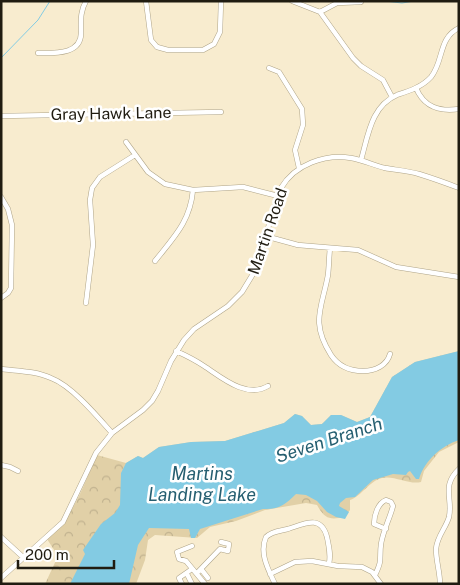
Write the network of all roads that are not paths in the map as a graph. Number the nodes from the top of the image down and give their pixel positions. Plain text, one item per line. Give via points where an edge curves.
1 (86, 1) edge
2 (146, 1) edge
3 (221, 1) edge
4 (292, 1) edge
5 (361, 2) edge
6 (320, 12) junction
7 (459, 28) edge
8 (38, 54) dead end
9 (269, 68) dead end
10 (416, 88) junction
11 (392, 97) junction
12 (459, 109) edge
13 (221, 112) dead end
14 (1, 116) edge
15 (126, 142) dead end
16 (135, 155) junction
17 (361, 160) junction
18 (299, 168) junction
19 (459, 188) edge
20 (193, 190) junction
21 (278, 196) junction
22 (1, 197) edge
23 (9, 210) junction
24 (1, 213) edge
25 (265, 236) junction
26 (330, 248) junction
27 (155, 261) dead end
28 (459, 277) edge
29 (1, 298) edge
30 (86, 303) dead end
31 (176, 351) junction
32 (390, 354) dead end
33 (1, 369) edge
34 (268, 386) dead end
35 (112, 433) junction
36 (1, 466) edge
37 (459, 469) edge
38 (18, 471) dead end
39 (386, 529) junction
40 (1, 537) edge
41 (221, 542) dead end
42 (192, 546) dead end
43 (185, 549) junction
44 (24, 558) junction
45 (186, 561) junction
46 (329, 564) junction
47 (201, 569) junction
48 (195, 571) junction
49 (187, 574) junction
50 (270, 574) junction
51 (375, 575) junction
52 (1, 578) edge
53 (208, 578) dead end
54 (182, 584) edge
55 (192, 584) edge
56 (205, 584) edge
57 (275, 584) edge
58 (381, 584) edge
59 (440, 584) edge

1 - 8 street via 76,46 67,52
2 - 3 street via 151,40 157,47 168,50 203,50 214,44 220,32
4 - 6 street
5 - 6 street via 337,4
6 - 11 street via 353,58 383,80
7 - 10 street via 446,38 434,73
9 - 18 street via 279,72 302,110 303,125 295,150
10 - 11 street
10 - 12 street via 425,102 434,108 444,111
11 - 17 street via 376,114
13 - 14 street, Gray Hawk Lane
15 - 16 street
16 - 20 street via 158,181
16 - 30 street via 100,177 92,188 93,245
17 - 18 street, Martin Road via 330,158
17 - 19 street, Martin Road via 418,173
18 - 21 street, Martin Road via 285,181
20 - 21 street via 243,187
20 - 27 street via 185,222
21 - 25 street, Martin Road
22 - 23 street
23 - 24 street
23 - 29 street via 12,225 11,288
25 - 26 street via 298,246
25 - 31 street, Martin Road via 253,274 242,292 228,306 194,329
26 - 28 street via 358,250 396,267
26 - 32 street via 328,274 318,315 326,348 338,364 355,371 378,368 387,362
31 - 34 street via 234,386 258,390
31 - 35 street, Martin Road via 152,401
33 - 35 street via 40,374 56,380 83,402
35 - 44 street, Martin Road via 96,453 63,522
36 - 38 street
37 - 59 street via 449,484 449,516 437,542
39 - 39 street via 393,506 386,500 379,505 374,524
39 - 51 street via 381,544 381,563
40 - 44 street
41 - 47 street via 229,544 228,550 220,549
42 - 43 street
43 - 45 street
43 - 45 street via 177,552 179,559
44 - 52 street, Martin Road
45 - 48 street
46 - 50 street via 300,561
46 - 50 street via 330,551 324,529 318,523 306,523 266,537 264,555
46 - 51 street via 362,567
47 - 48 street
47 - 53 street
48 - 49 street
48 - 56 street
49 - 54 street via 179,578
49 - 55 street
50 - 57 street
51 - 58 street

